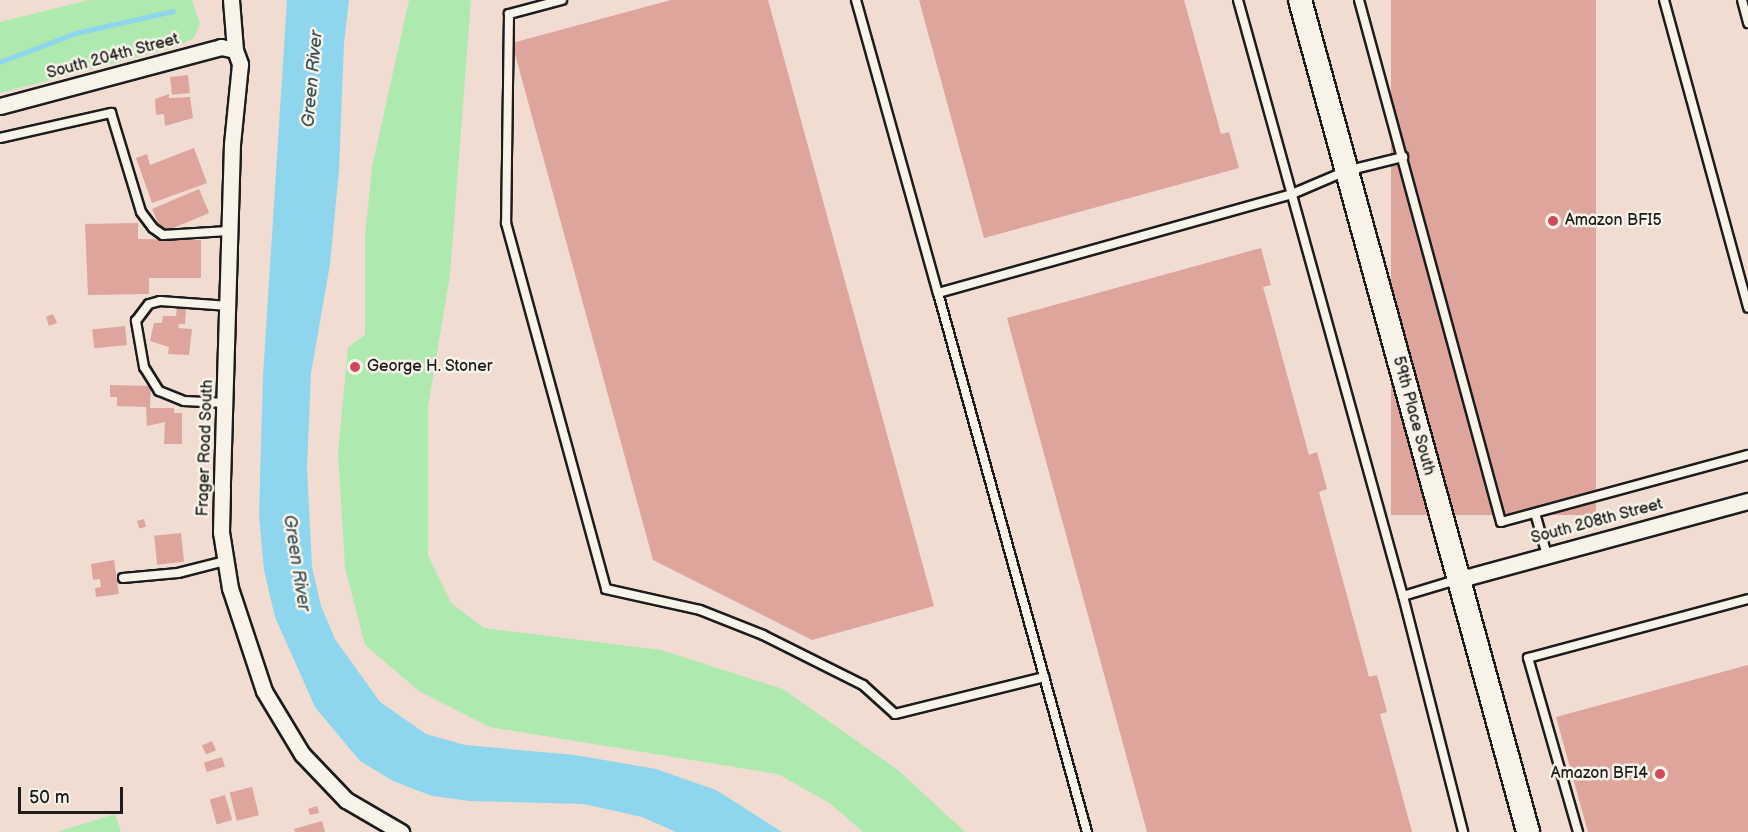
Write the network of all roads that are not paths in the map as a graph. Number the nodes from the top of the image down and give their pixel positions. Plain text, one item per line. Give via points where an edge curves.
1 (231, 0) edge
2 (562, 0) edge
3 (856, 0) edge
4 (1238, 0) edge
5 (1300, 0) edge
6 (1359, 0) edge
7 (1664, 0) edge
8 (1742, 0) edge
9 (1748, 23) edge
10 (235, 50) junction
11 (0, 106) edge
12 (0, 138) edge
13 (1403, 157) junction
14 (1346, 171) junction
15 (1292, 194) junction
16 (228, 231) junction
17 (938, 292) junction
18 (229, 306) junction
19 (1748, 309) edge
20 (226, 403) junction
21 (1748, 455) edge
22 (1748, 501) edge
23 (1535, 513) junction
24 (1547, 555) junction
25 (225, 561) junction
26 (123, 578) dead end
27 (1457, 580) junction
28 (1403, 596) junction
29 (1748, 600) edge
30 (1044, 676) junction
31 (401, 832) edge
32 (1087, 832) edge
33 (1463, 832) edge
34 (1528, 832) edge
35 (1578, 832) edge

1 - 10 street, Frager Road South
2 - 30 lane via 509,14 506,223 606,590 700,610 763,635 863,685 895,714
3 - 17 lane
4 - 15 lane
5 - 14 street, 59th Place South
6 - 13 lane
7 - 19 lane
8 - 9 lane
10 - 11 street, South 204th Street via 221,47
10 - 16 street, Frager Road South via 240,64
12 - 16 lane via 111,113 141,212 153,228 163,235
13 - 14 lane
13 - 23 lane via 1501,522
14 - 15 lane
14 - 27 street, 59th Place South
15 - 17 lane
15 - 28 lane
16 - 18 street, Frager Road South
17 - 30 lane
18 - 20 street, Frager Road South
18 - 20 lane via 160,301 149,304 136,321 144,367 159,391 184,401
20 - 25 street, Frager Road South via 222,510
21 - 23 lane
22 - 24 street, South 208th Street
23 - 24 lane
24 - 27 street, South 208th Street
25 - 26 lane via 178,573
25 - 31 street, Frager Road South via 254,667 288,734 331,786 363,811
27 - 28 lane
27 - 34 street, 59th Place South
28 - 33 lane
29 - 35 lane via 1528,658
30 - 32 lane

